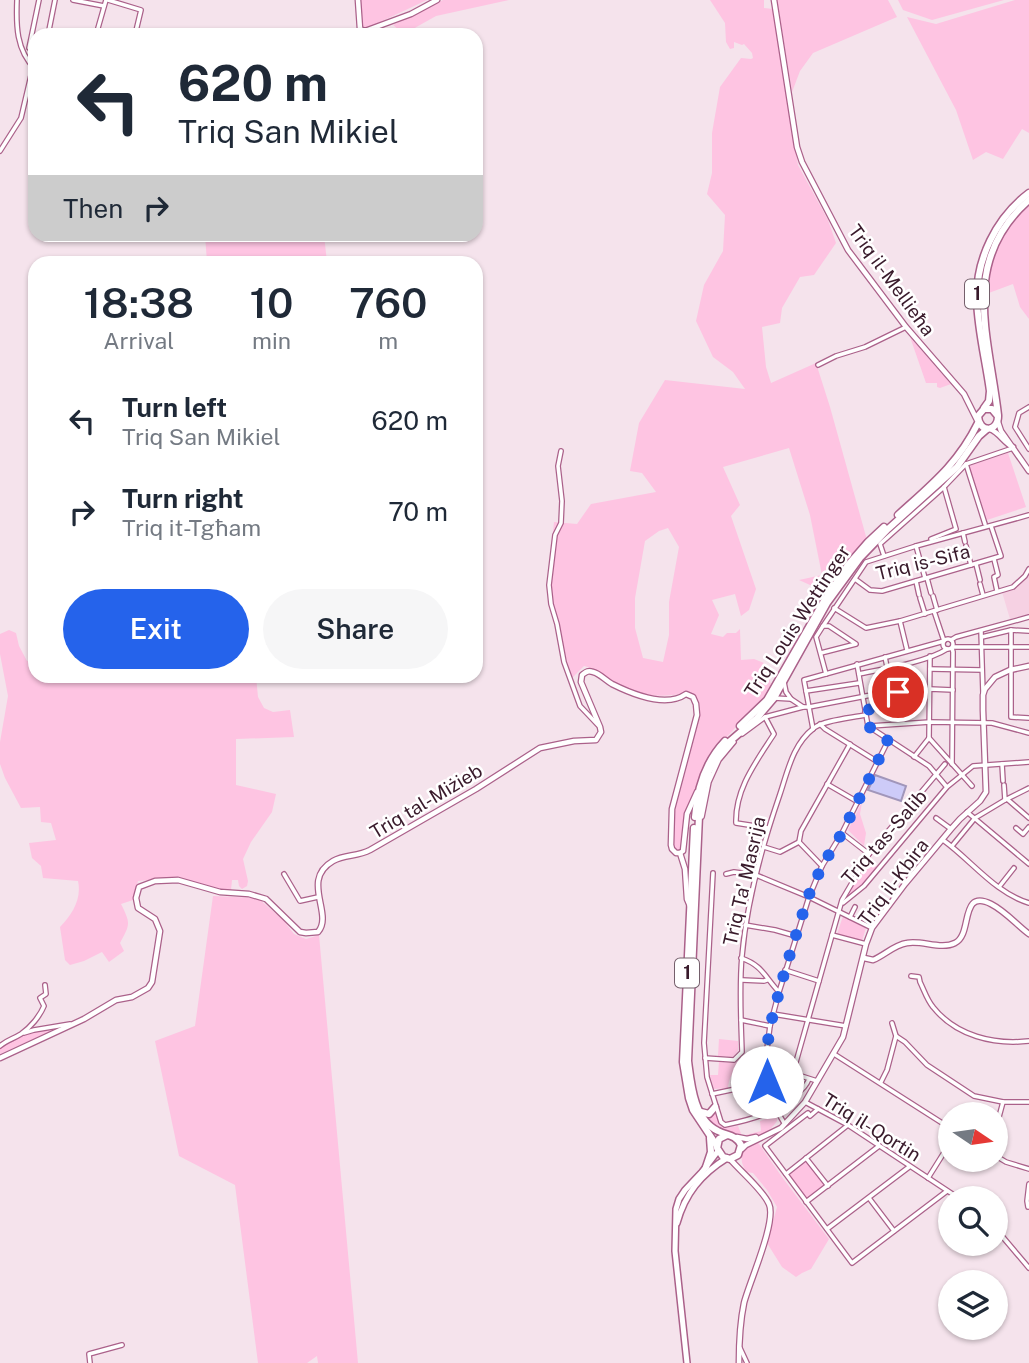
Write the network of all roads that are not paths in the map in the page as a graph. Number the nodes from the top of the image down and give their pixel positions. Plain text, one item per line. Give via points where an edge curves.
1 (17, 0) edge
2 (39, 0) edge
3 (55, 0) edge
4 (73, 0) edge
5 (107, 0) edge
6 (358, 0) edge
7 (436, 0) edge
8 (774, 0) edge
9 (104, 6) junction
10 (33, 28) edge
11 (49, 28) edge
12 (98, 28) edge
13 (137, 28) edge
14 (360, 28) edge
15 (373, 28) edge
16 (28, 60) edge
17 (28, 92) edge
18 (0, 151) edge
19 (1029, 193) edge
20 (1029, 200) edge
21 (906, 327) junction
22 (817, 365) dead end
23 (970, 403) junction
24 (1029, 407) edge
25 (983, 409) junction
26 (998, 418) junction
27 (978, 421) junction
28 (988, 429) junction
29 (1028, 446) edge
30 (1014, 448) junction
31 (561, 451) dead end
32 (966, 464) junction
33 (1029, 471) edge
34 (944, 487) junction
35 (1029, 517) edge
36 (985, 524) dead end
37 (991, 526) junction
38 (963, 533) junction
39 (931, 539) dead end
40 (916, 546) junction
41 (884, 556) junction
42 (994, 559) junction
43 (974, 564) junction
44 (1029, 569) edge
45 (926, 578) junction
46 (855, 579) junction
47 (916, 581) junction
48 (997, 591) junction
49 (983, 595) junction
50 (834, 608) junction
51 (936, 610) junction
52 (925, 614) junction
53 (1029, 617) edge
54 (900, 621) junction
55 (822, 626) junction
56 (981, 630) junction
57 (1011, 630) junction
58 (1029, 631) edge
59 (982, 637) junction
60 (951, 640) junction
61 (944, 641) junction
62 (982, 647) junction
63 (1010, 647) junction
64 (1029, 647) edge
65 (950, 648) junction
66 (907, 650) junction
67 (821, 653) junction
68 (930, 656) junction
69 (885, 657) junction
70 (857, 664) junction
71 (1029, 666) edge
72 (888, 668) junction
73 (930, 669) junction
74 (953, 670) junction
75 (982, 670) junction
76 (1010, 670) junction
77 (826, 674) junction
78 (859, 674) junction
79 (784, 682) junction
80 (860, 683) junction
81 (930, 689) junction
82 (953, 690) junction
83 (806, 691) junction
84 (892, 691) junction
85 (898, 692) junction
86 (983, 695) junction
87 (774, 698) junction
88 (862, 698) junction
89 (791, 699) junction
90 (803, 706) junction
91 (809, 707) junction
92 (865, 714) junction
93 (765, 717) junction
94 (1029, 718) edge
95 (930, 722) junction
96 (952, 722) junction
97 (983, 722) junction
98 (820, 724) junction
99 (868, 726) junction
100 (600, 727) junction
101 (813, 729) junction
102 (1029, 733) edge
103 (929, 738) junction
104 (888, 741) junction
105 (849, 744) junction
106 (914, 757) junction
107 (878, 762) junction
108 (1029, 762) edge
109 (945, 764) dead end
110 (952, 764) junction
111 (1002, 764) junction
112 (985, 765) junction
113 (936, 775) junction
114 (962, 775) junction
115 (827, 784) junction
116 (972, 786) dead end
117 (947, 787) junction
118 (1029, 788) edge
119 (697, 792) junction
120 (1006, 799) junction
121 (858, 803) junction
122 (967, 812) junction
123 (936, 818) dead end
124 (975, 818) junction
125 (1029, 818) edge
126 (698, 827) junction
127 (1029, 827) edge
128 (768, 828) junction
129 (1016, 828) dead end
130 (951, 829) junction
131 (842, 833) junction
132 (943, 840) junction
133 (799, 842) junction
134 (952, 846) junction
135 (764, 847) junction
136 (680, 853) junction
137 (869, 854) junction
138 (1029, 863) edge
139 (822, 866) junction
140 (1014, 868) dead end
141 (713, 873) dead end
142 (284, 874) dead end
143 (726, 874) dead end
144 (756, 875) junction
145 (999, 887) junction
146 (318, 897) junction
147 (808, 897) junction
148 (1029, 903) edge
149 (841, 905) junction
150 (855, 907) dead end
151 (690, 909) junction
152 (839, 911) junction
153 (850, 917) junction
154 (746, 925) junction
155 (872, 928) junction
156 (1029, 934) edge
157 (832, 935) junction
158 (796, 936) junction
159 (866, 944) junction
160 (741, 958) junction
161 (864, 958) junction
162 (785, 970) junction
163 (911, 976) dead end
164 (741, 980) junction
165 (767, 980) junction
166 (819, 981) junction
167 (45, 985) dead end
168 (779, 992) junction
169 (774, 1014) junction
170 (808, 1019) junction
171 (741, 1020) junction
172 (892, 1023) dead end
173 (70, 1024) junction
174 (770, 1026) junction
175 (846, 1026) junction
176 (22, 1034) junction
177 (896, 1036) junction
178 (1029, 1041) edge
179 (0, 1046) edge
180 (834, 1053) junction
181 (0, 1058) edge
182 (705, 1058) junction
183 (794, 1069) junction
184 (809, 1079) junction
185 (817, 1081) junction
186 (767, 1082) junction
187 (881, 1082) junction
188 (712, 1094) junction
189 (805, 1102) junction
190 (1003, 1102) edge
191 (1008, 1102) edge
192 (1029, 1102) edge
193 (715, 1107) junction
194 (776, 1109) junction
195 (818, 1109) junction
196 (701, 1112) junction
197 (938, 1120) edge
198 (784, 1123) junction
199 (848, 1125) junction
200 (727, 1135) junction
201 (710, 1136) junction
202 (736, 1137) junction
203 (879, 1146) junction
204 (717, 1149) junction
205 (740, 1153) junction
206 (806, 1158) junction
207 (728, 1159) junction
208 (938, 1162) edge
209 (1008, 1163) edge
210 (706, 1167) junction
211 (909, 1167) junction
212 (1029, 1169) edge
213 (785, 1174) junction
214 (744, 1175) junction
215 (928, 1178) junction
216 (1029, 1184) edge
217 (828, 1186) junction
218 (940, 1186) edge
219 (869, 1198) junction
220 (938, 1198) edge
221 (806, 1202) junction
222 (1028, 1207) edge
223 (827, 1229) junction
224 (894, 1231) junction
225 (674, 1232) junction
226 (1008, 1244) edge
227 (1029, 1268) edge
228 (122, 1345) dead end
229 (739, 1347) junction
230 (90, 1363) edge
231 (687, 1363) edge
232 (739, 1363) edge
233 (747, 1363) edge

1 - 16 street via 16,26
2 - 10 street
3 - 11 street
4 - 9 street
5 - 9 street
5 - 13 street via 141,10
6 - 14 street
7 - 15 street
8 - 21 street, Triq il-Mellieħa via 802,162 848,250
9 - 12 street
17 - 18 street via 22,115
19 - 25 highway, 1 via 1002,220 981,266 978,314 990,391
20 - 26 highway, 1 via 996,243 984,287
21 - 22 street
21 - 23 street, Triq il-Mellieħa
23 - 25 street, Triq il-Mellieħa via 975,410
23 - 27 street, Triq il-Mellieħa
24 - 29 street via 1019,413 1015,426
25 - 26 highway via 992,409
25 - 27 highway
26 - 28 highway
26 - 30 street
27 - 28 highway
27 - 119 highway, Triq Louis Wettinger / 1 via 953,463 848,565 768,700 720,747
28 - 30 street
28 - 79 highway, Triq Louis Wettinger / 1 via 957,467 860,558 827,603
30 - 32 street
30 - 33 street
31 - 100 street via 561,523 555,535 551,604 580,706
32 - 34 street
32 - 36 street
34 - 39 street via 956,529
34 - 41 street via 880,544
35 - 37 street
37 - 38 street
37 - 42 street, Triq is-Sifa via 1000,556
38 - 40 street
38 - 43 street
40 - 41 street
40 - 45 street
41 - 46 street via 866,562
42 - 43 street, Triq is-Sifa
42 - 48 street
43 - 45 street, Triq is-Sifa
43 - 49 street
44 - 48 street via 1013,587
45 - 47 street, Triq is-Sifa
45 - 51 street
46 - 47 street, Triq is-Sifa via 870,590 881,591
46 - 50 street
47 - 52 street
48 - 49 street
49 - 51 street
50 - 54 street via 866,628
50 - 55 street
51 - 52 street
51 - 61 street
52 - 54 street
53 - 56 street
54 - 66 street
55 - 67 street via 816,637
55 - 67 street via 856,644
56 - 59 street
56 - 60 street
57 - 58 street
57 - 59 street
57 - 63 street
59 - 62 street
60 - 61 street
60 - 65 street
61 - 65 street
61 - 66 street
62 - 63 street
62 - 65 street
62 - 75 street
63 - 64 street
63 - 76 street
65 - 68 street
65 - 74 street
66 - 69 street
67 - 77 street
68 - 72 street
68 - 73 street
69 - 70 street
69 - 72 street
70 - 77 street
70 - 78 street
71 - 76 street
72 - 78 street
72 - 84 street
73 - 74 street
73 - 81 street
74 - 75 street
74 - 82 street
75 - 86 street
76 - 86 street via 995,677
76 - 94 street via 1011,717
77 - 83 street via 804,680
78 - 80 street
79 - 87 highway, Triq Louis Wettinger / 1
79 - 89 street
80 - 83 street
80 - 88 street
81 - 82 street
81 - 85 street
81 - 95 street
82 - 96 street
83 - 91 street
84 - 85 street
84 - 88 street
85 - 92 street
86 - 97 street, Triq il-Kbira
87 - 89 street
87 - 126 highway, Triq Louis Wettinger / 1 via 729,742 709,771
88 - 91 street
88 - 92 street
89 - 90 street
90 - 91 street
90 - 93 street
91 - 101 street
92 - 98 street
92 - 99 street
93 - 126 street via 734,741 719,760
93 - 128 street via 774,734 748,775 738,799 736,823
95 - 96 street
95 - 99 street
95 - 103 street
96 - 97 street
96 - 110 street
97 - 102 street
97 - 112 street, Triq il-Kbira
98 - 101 street, Triq Ta' Masrija
98 - 105 street
99 - 104 street
100 - 136 street via 581,682 588,671 647,697 670,700 686,694 693,698 697,715 671,823 672,849
100 - 146 street, Triq tal-Miżieb via 596,740 540,748 361,855 331,862 319,878
101 - 128 street, Triq Ta' Masrija via 796,747
103 - 106 street
103 - 110 street
104 - 106 street
104 - 107 street
105 - 107 street
105 - 115 street
106 - 113 street
107 - 121 street
108 - 111 street
109 - 113 street
110 - 114 street
111 - 112 street
111 - 120 street
112 - 114 street, Triq tas-Salib via 973,766
112 - 122 street, Triq il-Kbira via 986,792
113 - 117 street
113 - 137 street
114 - 116 street
114 - 117 street, Triq tas-Salib
115 - 121 street
115 - 133 street
117 - 149 street, Triq tas-Salib via 864,886
118 - 120 street
119 - 136 street via 687,814
119 - 151 highway, Triq Louis Wettinger / 1
120 - 124 street
120 - 125 street
121 - 131 street
122 - 124 street
122 - 130 street, Triq il-Kbira
123 - 130 street
124 - 134 street
124 - 138 street
126 - 196 highway, Triq Louis Wettinger / 1 via 688,1045 690,1080
127 - 129 street via 1023,834
128 - 135 street, Triq Ta' Masrija
130 - 132 street, Triq il-Kbira
131 - 137 street
131 - 139 street
132 - 134 street
132 - 155 street, Triq il-Kbira
133 - 135 street via 780,852
133 - 139 street
134 - 145 street
135 - 144 street, Triq Ta' Masrija
136 - 151 street
137 - 149 street
139 - 147 street
140 - 145 street
141 - 182 street
142 - 146 street via 300,901
143 - 144 street
144 - 147 street
144 - 154 street, Triq Ta' Masrija
145 - 148 street
146 - 173 street, Triq tal-Miżieb via 322,927 306,933 266,899 249,894 220,892 178,880 139,887 138,908 155,919 160,931 152,982 140,993
147 - 152 street
147 - 158 street
149 - 152 street, Triq tas-Salib
150 - 153 street
151 - 201 highway, Triq Louis Wettinger / 1 via 683,1062 693,1110
152 - 153 street
152 - 157 street, Triq tas-Salib
153 - 155 street
154 - 158 street
154 - 160 street, Triq Ta' Masrija
155 - 159 street, Triq il-Kbira
156 - 161 street via 994,905 976,902 967,913 963,936 954,944 909,942 873,960
157 - 159 street
157 - 166 street, Triq tas-Salib
158 - 162 street
159 - 161 street, Triq il-Kbira
160 - 164 street, Triq Ta' Masrija
160 - 165 street via 757,964
161 - 175 street, Triq il-Kbira
162 - 166 street
162 - 168 street
163 - 178 street via 919,977 933,1006 965,1032 995,1042
164 - 165 street
164 - 171 street, Triq Ta' Masrija
165 - 168 street
166 - 170 street, Triq tas-Salib
167 - 176 street via 46,994 40,998 44,1008
168 - 169 street
169 - 170 street
169 - 174 street
170 - 175 street
170 - 183 street, Triq tas-Salib
171 - 174 street
171 - 182 street, Triq Ta' Masrija via 742,1052 734,1060
172 - 177 street
173 - 176 street
173 - 181 street, Triq tal-Miżieb
174 - 186 street
175 - 180 street, Triq il-Kbira
176 - 179 street
177 - 187 street
177 - 190 street via 927,1065 974,1096
180 - 185 street, Triq il-Kbira
180 - 187 street
182 - 188 street
183 - 184 street via 795,1074
183 - 186 street
184 - 185 street
184 - 194 street
185 - 189 street, Triq il-Kbira
186 - 188 street
186 - 194 street
187 - 197 street
188 - 193 street
189 - 195 street, Triq il-Qortin
189 - 198 street, Triq il-Kbira
191 - 192 street
193 - 194 street via 723,1124
193 - 196 highway via 709,1114
194 - 198 street
195 - 199 street, Triq il-Qortin
195 - 213 street via 765,1146
196 - 200 highway, Triq Louis Wettinger / 1 via 713,1129
198 - 202 street, Triq il-Kbira via 752,1139
198 - 205 street, Triq il-Kbira
199 - 203 street, Triq il-Qortin
199 - 206 street
200 - 202 highway, 1
200 - 204 highway via 719,1139
201 - 204 highway, Triq Louis Wettinger / 1
201 - 210 highway
202 - 205 highway
203 - 211 street, Triq il-Qortin
203 - 217 street
204 - 207 highway, 1
204 - 210 main road
205 - 207 highway
205 - 214 street
206 - 213 street
206 - 217 street
207 - 214 street
207 - 225 main road via 693,1187
208 - 215 street
209 - 212 street
210 - 225 main road via 679,1199
211 - 215 street, Triq il-Qortin
211 - 219 street
213 - 221 street
214 - 229 street via 767,1200 771,1213 744,1304
215 - 218 street, Triq il-Qortin
216 - 222 street
217 - 221 street
219 - 223 street
219 - 224 street
220 - 224 street
221 - 223 street
223 - 224 street via 852,1263
225 - 231 main road
226 - 227 street
228 - 230 street via 89,1354
229 - 232 street
229 - 233 street

